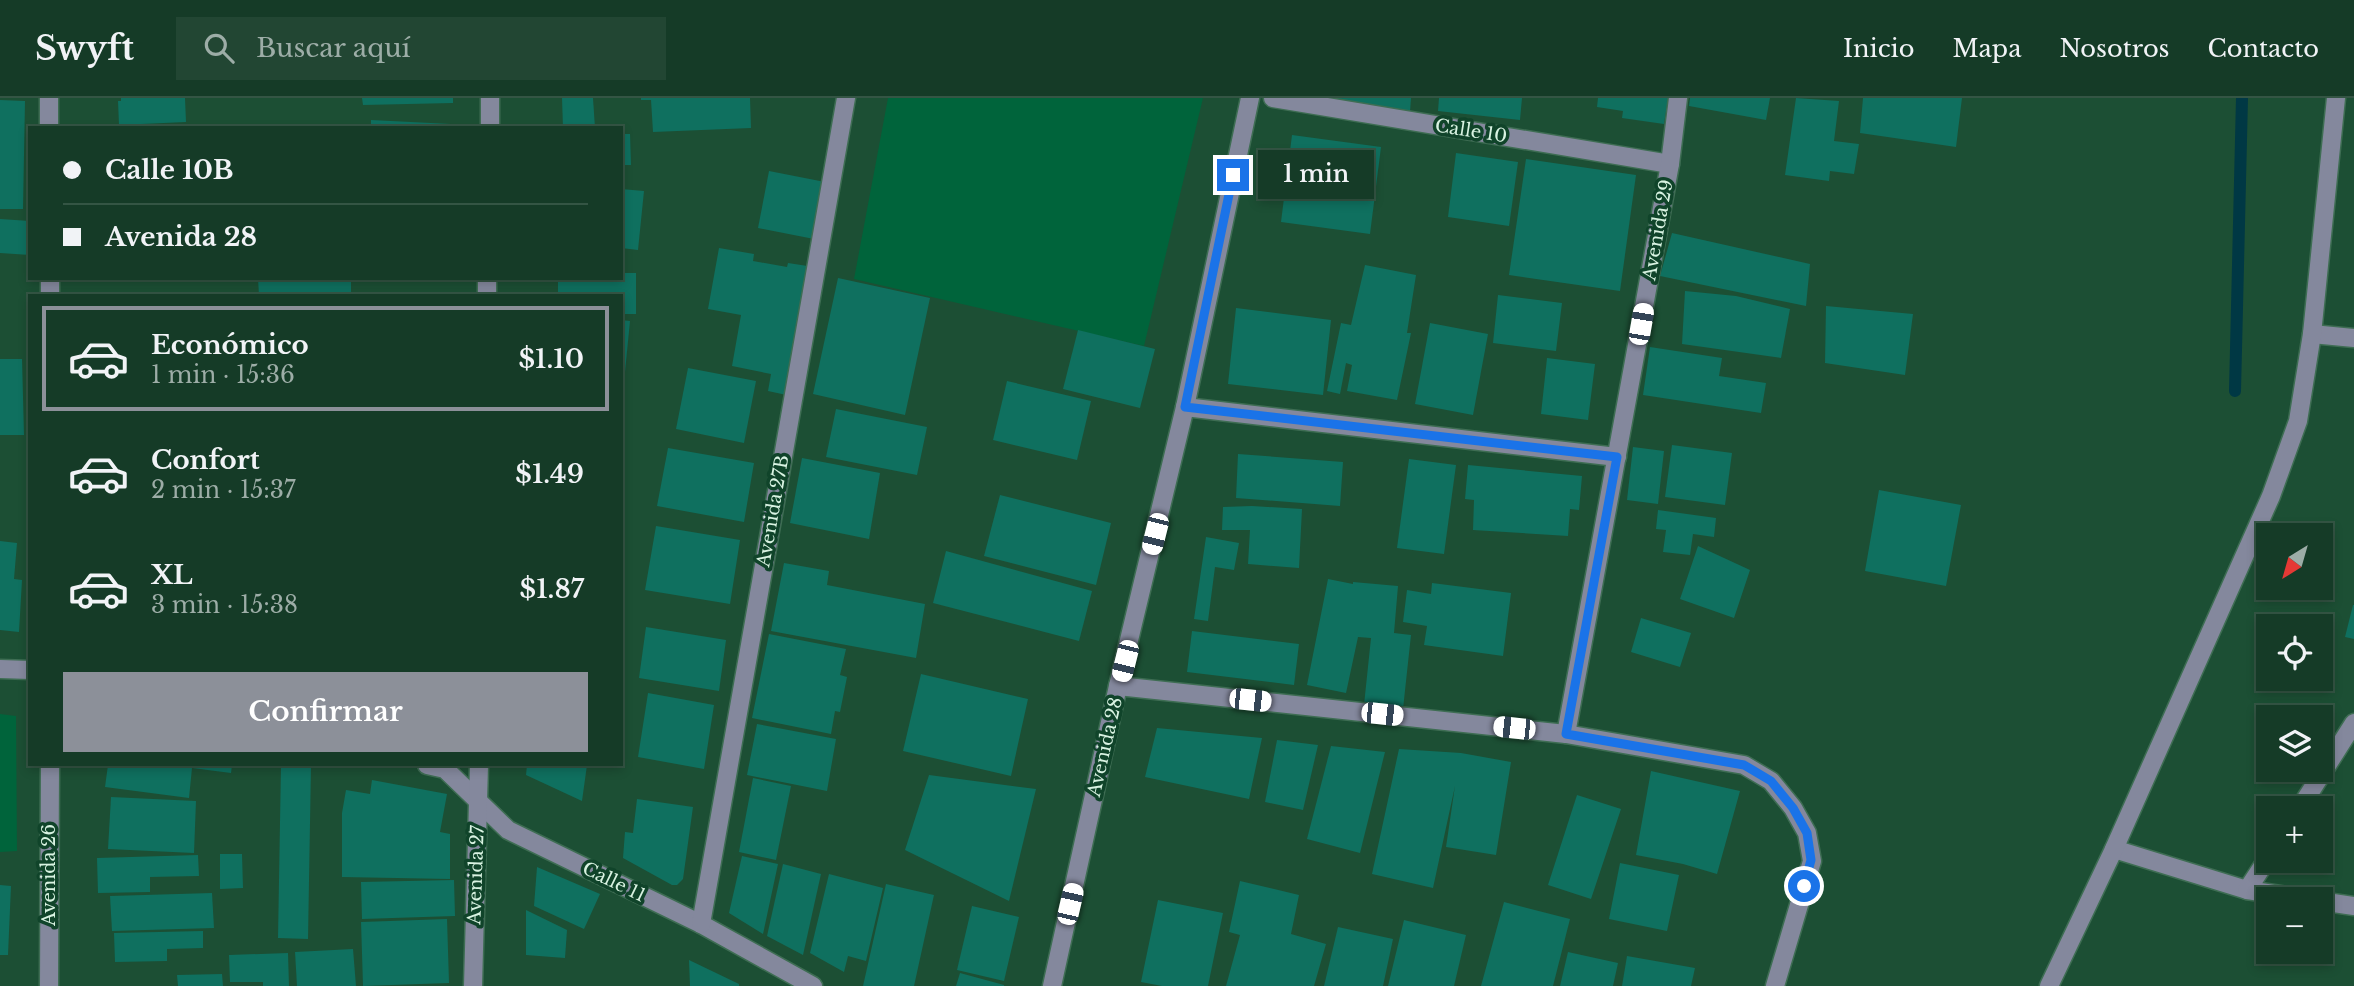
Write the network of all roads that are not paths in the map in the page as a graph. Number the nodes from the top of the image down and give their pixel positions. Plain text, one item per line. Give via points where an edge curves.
1 (49, 98) edge
2 (490, 98) edge
3 (846, 98) edge
4 (1250, 98) edge
5 (1273, 98) edge
6 (1678, 98) edge
7 (2336, 98) edge
8 (49, 126) edge
9 (490, 126) edge
10 (1670, 164) junction
11 (2312, 334) junction
12 (2354, 338) edge
13 (1185, 407) junction
14 (1617, 457) junction
15 (0, 669) edge
16 (28, 670) edge
17 (1118, 686) junction
18 (2354, 723) edge
19 (1566, 734) junction
20 (50, 766) edge
21 (432, 766) edge
22 (479, 766) edge
23 (2308, 796) edge
24 (478, 802) junction
25 (2114, 849) junction
26 (2258, 873) edge
27 (2247, 890) junction
28 (2256, 891) edge
29 (2333, 903) edge
30 (2354, 906) edge
31 (701, 924) junction
32 (49, 986) edge
33 (472, 986) edge
34 (813, 986) edge
35 (1052, 986) edge
36 (1774, 986) edge
37 (2049, 986) edge

1 - 8 street
2 - 9 street
3 - 31 street, Avenida 27B
4 - 13 street, Avenida 28
5 - 10 street, Calle 10
6 - 10 street, Avenida 29
7 - 11 street
10 - 14 street, Avenida 29
11 - 12 street
11 - 25 street via 2298,421 2271,496
13 - 14 street
13 - 17 street, Avenida 28
14 - 19 street, Avenida 29
15 - 16 street
17 - 19 street
17 - 35 street, Avenida 28
18 - 23 street
19 - 36 street via 1744,765 1771,781 1786,799 1807,833 1811,860
20 - 32 street, Avenida 26
21 - 24 street, Calle 11 via 445,769
22 - 24 street, Avenida 27
24 - 31 street, Calle 11 via 508,830
24 - 33 street, Avenida 27
25 - 27 street
25 - 37 street
26 - 27 street
27 - 28 street
29 - 30 street
31 - 34 street, Calle 11

